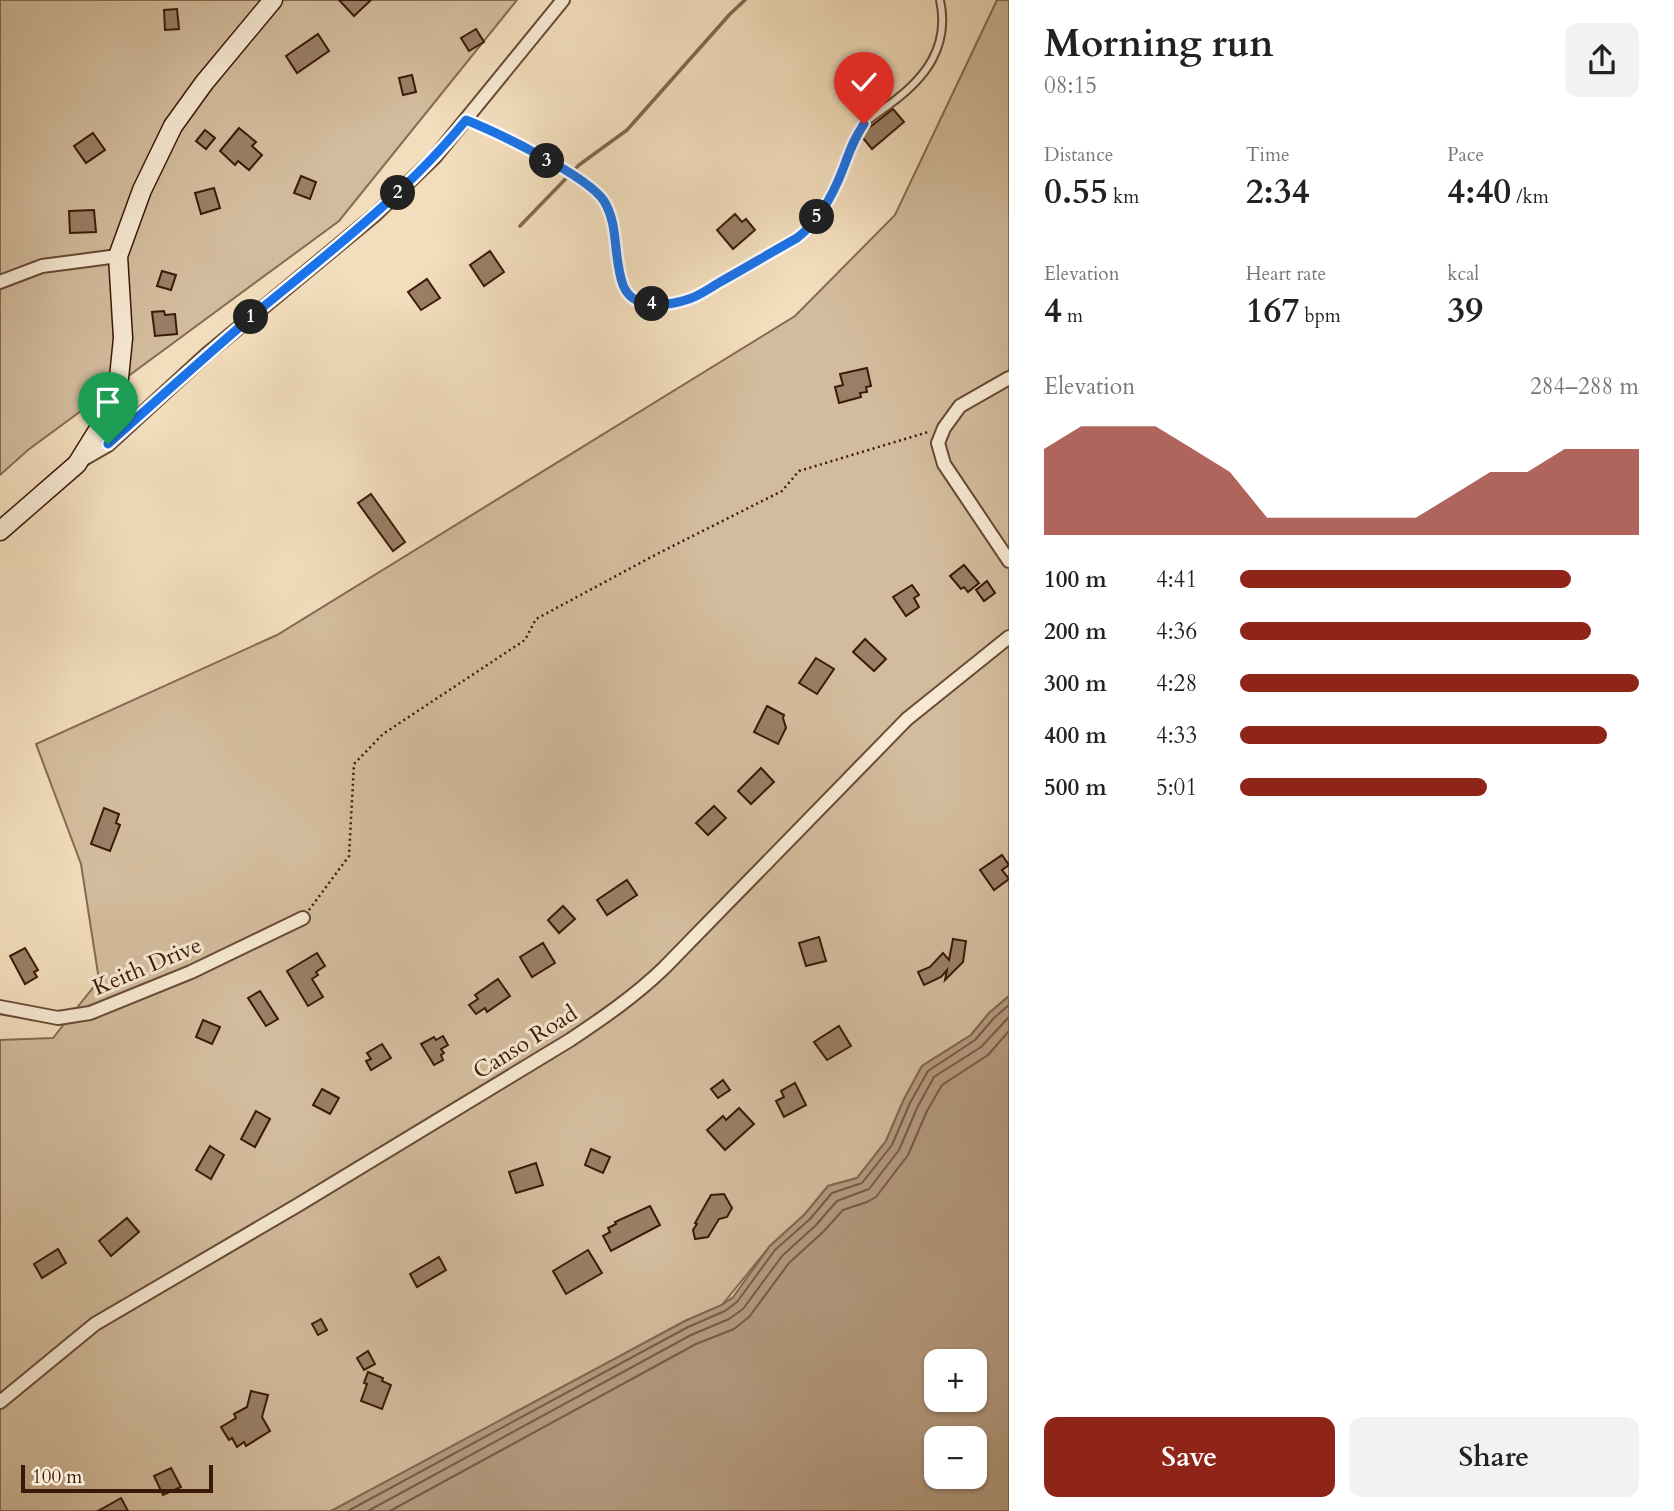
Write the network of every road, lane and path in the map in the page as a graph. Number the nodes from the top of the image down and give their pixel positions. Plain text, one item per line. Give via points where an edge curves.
1 (274, 0) edge
2 (563, 0) edge
3 (940, 0) edge
4 (466, 120) junction
5 (118, 256) junction
6 (0, 282) edge
7 (1009, 378) edge
8 (929, 432) dead end
9 (77, 464) junction
10 (0, 531) edge
11 (1009, 561) edge
12 (1009, 637) edge
13 (303, 918) joint
14 (0, 1007) edge
15 (0, 1402) edge

1 - 5 street via 173,126 142,190
2 - 4 street
3 - 4 lane via 944,18 938,49 925,72 854,137 842,173 811,227 691,299 665,305 633,298 624,287 609,213 594,191 527,149
4 - 9 street via 376,214 207,354 108,444
5 - 6 street via 43,266
5 - 9 street via 123,338 119,378 103,422
7 - 11 street via 960,407 938,443 944,464
8 - 13 path via 799,471 782,491 536,620 525,640 383,734 354,764 349,856
9 - 10 street
12 - 15 street, Canso Road via 907,719 645,987 570,1040 95,1324
13 - 14 street, Keith Drive via 191,972 90,1013 58,1018

